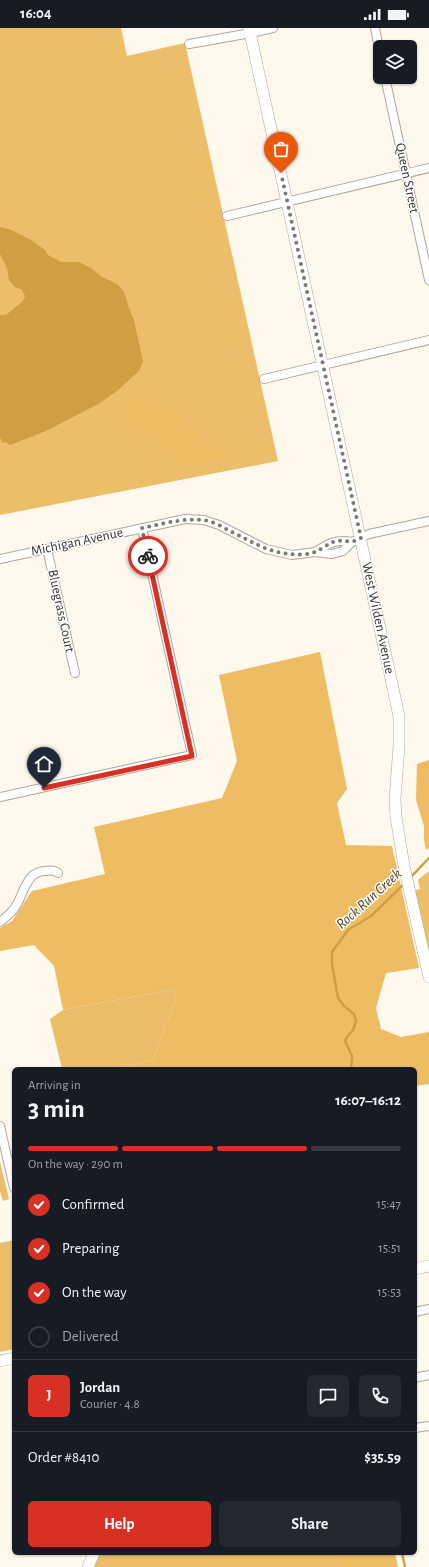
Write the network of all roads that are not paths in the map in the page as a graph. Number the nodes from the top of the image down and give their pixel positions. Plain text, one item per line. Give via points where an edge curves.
1 (273, 28) edge
2 (375, 28) edge
3 (250, 31) edge
4 (377, 40) edge
5 (189, 44) dead end
6 (387, 84) edge
7 (429, 168) edge
8 (406, 174) junction
9 (287, 202) junction
10 (227, 216) dead end
11 (429, 280) edge
12 (429, 340) edge
13 (323, 365) junction
14 (264, 379) dead end
15 (429, 521) edge
16 (142, 528) junction
17 (356, 540) junction
18 (47, 549) junction
19 (0, 559) edge
20 (75, 673) dead end
21 (0, 797) edge
22 (58, 873) dead end
23 (0, 922) edge
24 (428, 971) edge
25 (0, 1126) edge
26 (12, 1179) edge
27 (429, 1266) edge
28 (417, 1269) edge
29 (429, 1309) edge
30 (417, 1312) edge
31 (12, 1358) edge
32 (0, 1361) edge
33 (429, 1375) edge
34 (417, 1378) edge
35 (429, 1426) edge
36 (417, 1428) edge
37 (93, 1555) edge
38 (88, 1567) edge

1 - 3 street
2 - 4 street
3 - 5 street
3 - 9 street, West Wilden Avenue
6 - 8 street, Queen Street
7 - 8 street
8 - 9 street
8 - 11 street, Queen Street
9 - 10 street
9 - 13 street, West Wilden Avenue
12 - 13 street
13 - 14 street
13 - 17 street, West Wilden Avenue
15 - 17 street, Michigan Avenue via 369,534
16 - 17 street, Michigan Avenue via 185,520 204,520 266,549 292,555 315,552 332,554 343,551
16 - 18 street, Michigan Avenue
16 - 21 street via 192,756
17 - 24 street, West Wilden Avenue via 399,717 396,818
18 - 19 street, Michigan Avenue
18 - 20 street, Bluegrass Court
22 - 23 street via 54,870 35,874 26,882 18,903 10,914
25 - 26 street
27 - 28 street
29 - 30 street
31 - 32 street
33 - 34 street
35 - 36 street
37 - 38 street

